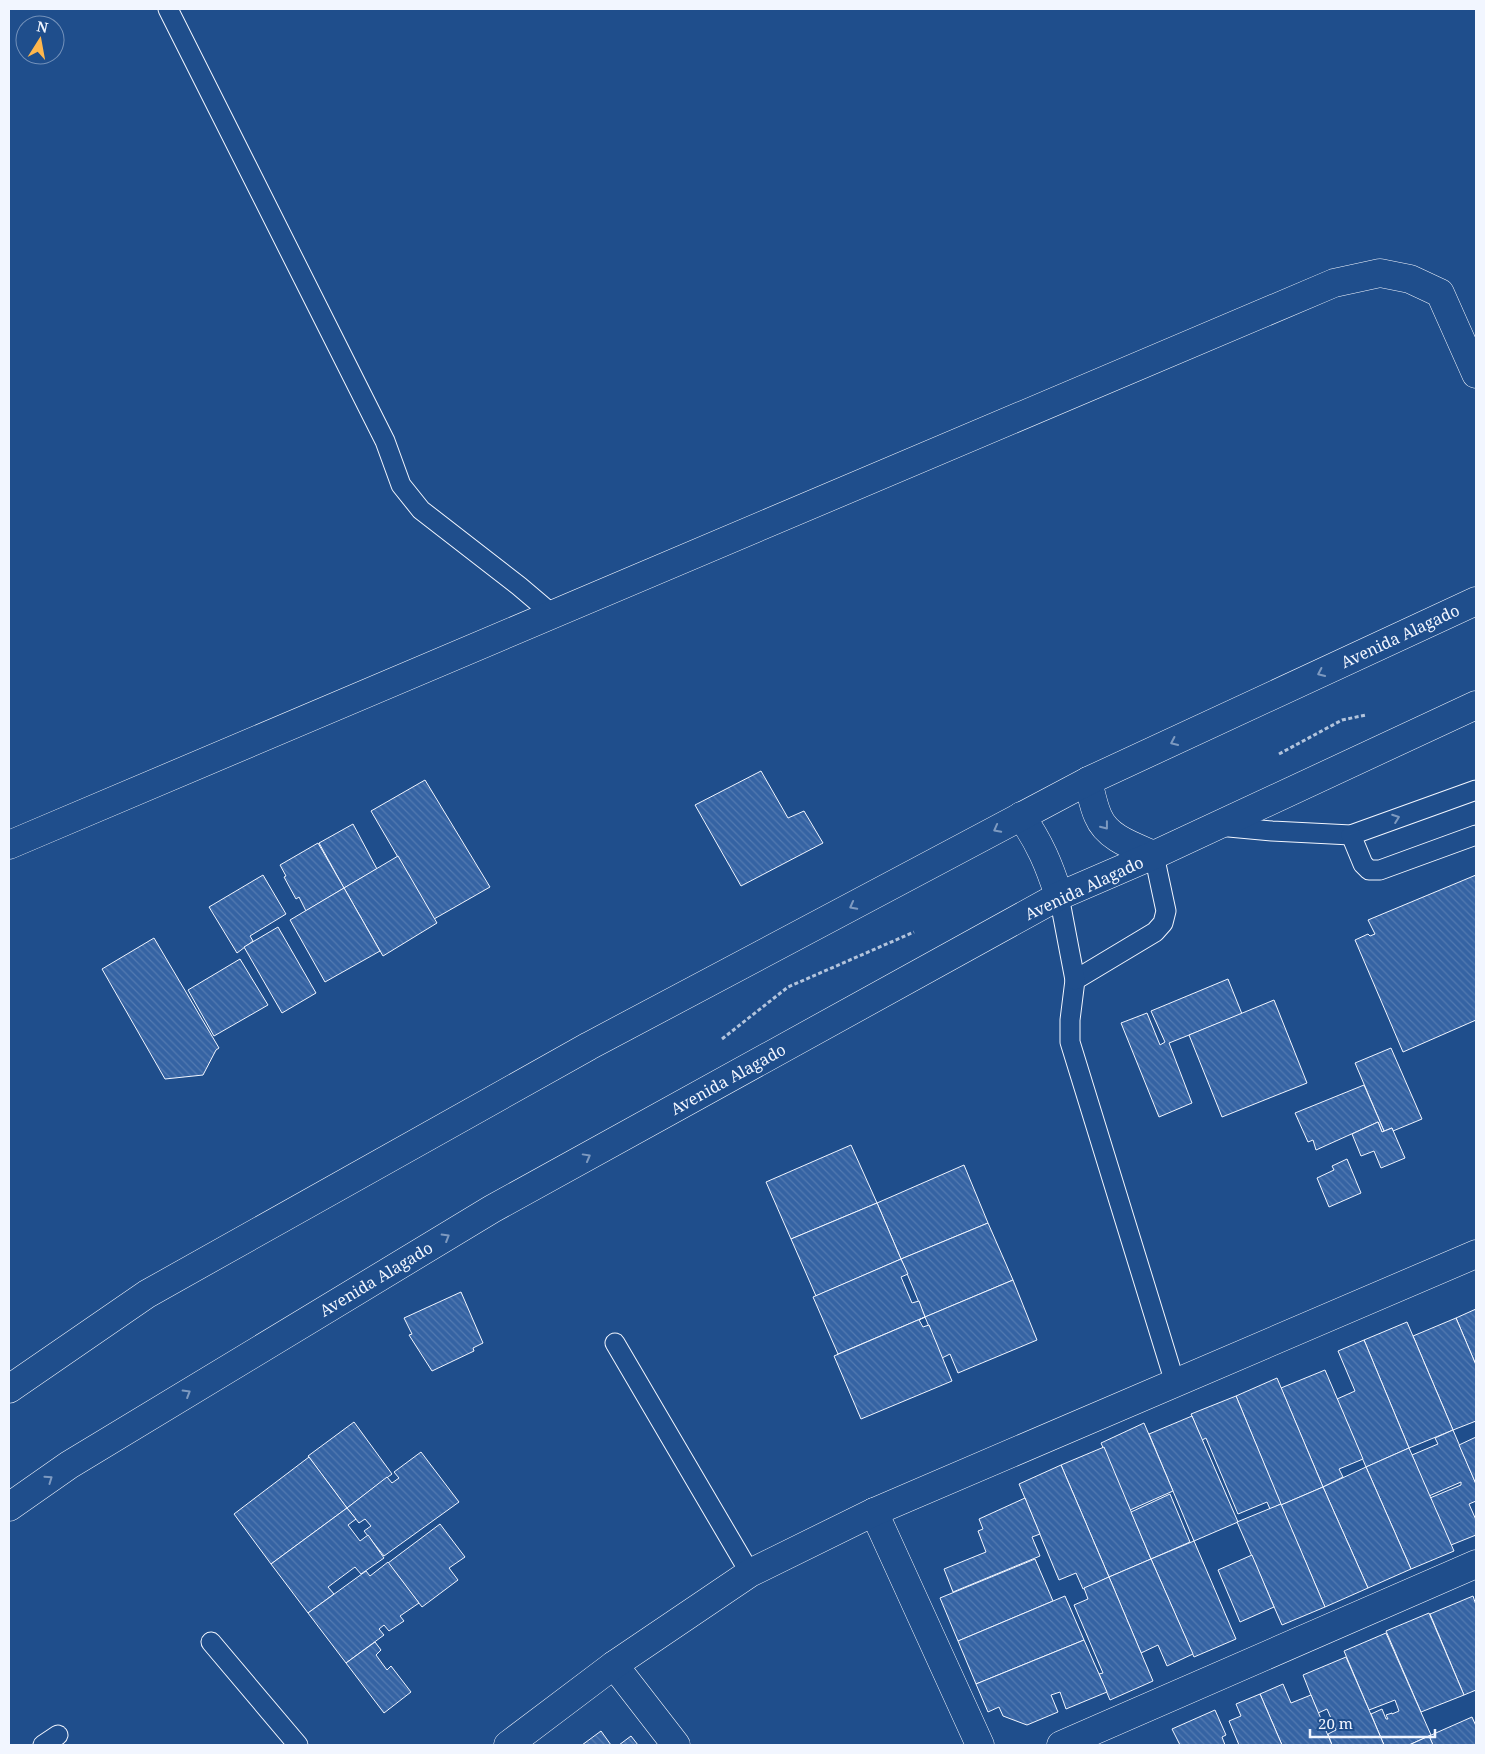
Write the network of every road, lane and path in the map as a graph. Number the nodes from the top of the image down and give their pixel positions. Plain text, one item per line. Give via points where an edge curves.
1 (168, 9) edge
2 (1476, 374) edge
3 (1476, 601) edge
4 (552, 614) junction
5 (1476, 705) edge
6 (1088, 782) junction
7 (1476, 790) edge
8 (1021, 816) junction
9 (1214, 826) junction
10 (1351, 835) junction
11 (1476, 836) edge
12 (9, 845) edge
13 (1154, 855) junction
14 (1060, 896) junction
15 (1075, 980) junction
16 (1476, 1254) edge
17 (616, 1344) dead end
18 (1175, 1383) junction
19 (9, 1389) edge
20 (9, 1507) edge
21 (874, 1512) junction
22 (1476, 1564) edge
23 (750, 1572) junction
24 (211, 1642) dead end
25 (614, 1665) junction
26 (298, 1745) edge
27 (508, 1745) edge
28 (676, 1745) edge
29 (980, 1745) edge
30 (1061, 1745) edge

1 - 4 lane via 385,441 401,485 421,510
2 - 4 main road via 1440,293 1410,279 1380,273 1334,282
3 -> 6 main road, Avenida Alagado
4 - 12 main road
5 - 9 main road, Avenida Alagado
6 - 8 main road, Avenida Alagado
6 -> 13 main road via 1098,816 1106,830
10 -> 7 lane
8 - 14 main road via 1037,838
8 -> 19 main road, Avenida Alagado via 589,1046 148,1294
9 - 10 lane
9 - 13 main road, Avenida Alagado
10 - 11 lane via 1368,870 1380,870
13 - 14 main road, Avenida Alagado
13 - 15 lane via 1166,911 1163,923 1155,932
14 - 15 lane
20 -> 14 main road, Avenida Alagado via 69,1465 492,1209
15 - 18 lane via 1070,1042
16 - 18 main road
17 - 23 lane
18 - 21 main road
21 - 23 main road
21 - 29 main road
22 - 30 main road
23 - 25 main road
24 - 26 lane
25 - 27 main road
25 - 28 main road

